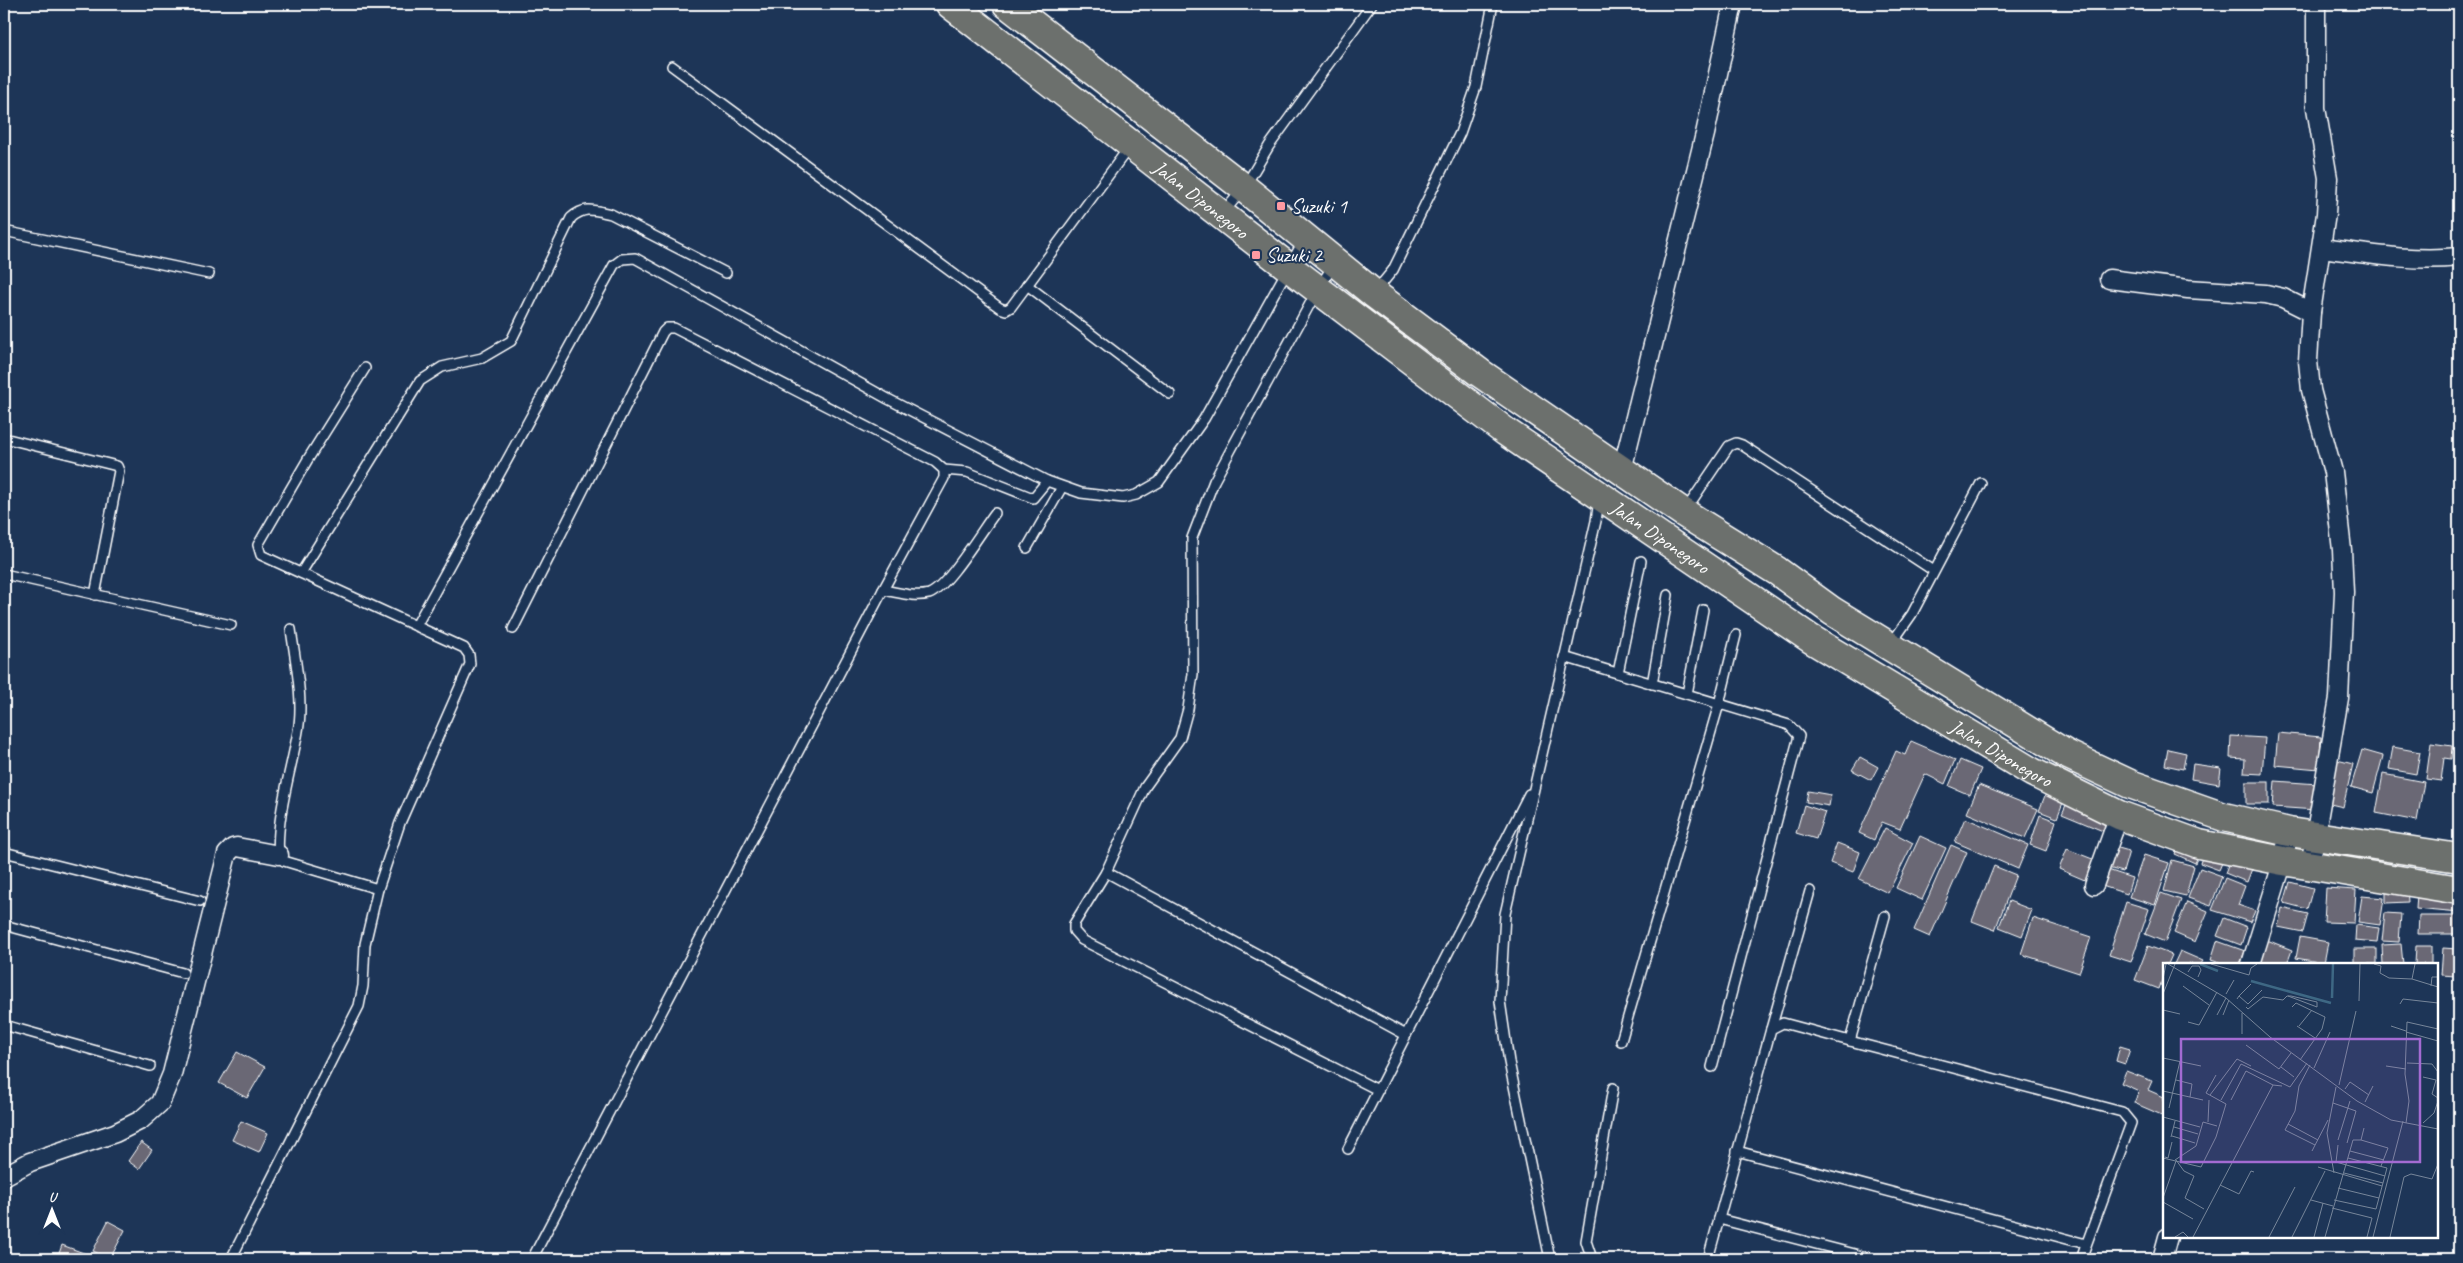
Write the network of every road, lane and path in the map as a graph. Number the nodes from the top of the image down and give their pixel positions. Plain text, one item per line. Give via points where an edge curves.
1 (950, 4) edge
2 (1007, 4) edge
3 (1372, 4) edge
4 (1492, 4) edge
5 (1733, 4) edge
6 (2316, 4) edge
7 (672, 66) dead end
8 (1132, 144) junction
9 (1244, 188) junction
10 (1222, 214) junction
11 (4, 231) edge
12 (1305, 238) junction
13 (2322, 248) junction
14 (2459, 258) edge
15 (1336, 262) junction
16 (1287, 266) junction
17 (726, 273) dead end
18 (209, 274) dead end
19 (2109, 279) dead end
20 (1027, 285) junction
21 (1318, 289) junction
22 (1374, 293) junction
23 (2311, 312) junction
24 (365, 368) dead end
25 (1170, 394) dead end
26 (4, 438) edge
27 (944, 470) junction
28 (1622, 470) junction
29 (1047, 481) junction
30 (1981, 483) dead end
31 (1062, 487) junction
32 (1599, 497) junction
33 (995, 513) dead end
34 (1684, 513) junction
35 (1026, 548) dead end
36 (1641, 561) dead end
37 (1934, 571) junction
38 (301, 573) junction
39 (4, 574) edge
40 (883, 590) junction
41 (95, 595) junction
42 (1668, 596) dead end
43 (1703, 610) dead end
44 (1832, 611) junction
45 (231, 626) dead end
46 (416, 626) junction
47 (291, 629) dead end
48 (513, 629) dead end
49 (1736, 634) dead end
50 (1811, 639) junction
51 (1890, 645) junction
52 (1564, 657) junction
53 (1618, 673) junction
54 (1652, 684) junction
55 (1687, 694) junction
56 (1720, 704) junction
57 (1536, 780) junction
58 (2119, 815) junction
59 (2302, 833) junction
60 (4, 852) edge
61 (279, 855) junction
62 (2459, 858) edge
63 (2283, 861) junction
64 (2310, 866) junction
65 (1106, 872) junction
66 (2094, 885) dead end
67 (378, 889) junction
68 (2459, 890) edge
69 (1810, 891) dead end
70 (200, 901) dead end
71 (1885, 916) dead end
72 (4, 925) edge
73 (2251, 963) edge
74 (183, 973) dead end
75 (4, 1025) edge
76 (1771, 1029) junction
77 (1406, 1035) junction
78 (1621, 1041) dead end
79 (1850, 1041) junction
80 (150, 1066) dead end
81 (1712, 1067) dead end
82 (1613, 1088) dead end
83 (1378, 1090) junction
84 (1348, 1149) dead end
85 (1737, 1150) junction
86 (4, 1176) edge
87 (1719, 1219) junction
88 (2168, 1238) edge
89 (2086, 1244) junction
90 (4, 1257) edge
91 (12, 1259) edge
92 (231, 1259) edge
93 (532, 1259) edge
94 (1550, 1259) edge
95 (1592, 1259) edge
96 (1708, 1259) edge
97 (1874, 1259) edge
98 (2081, 1259) edge
99 (2162, 1259) edge

1 - 8 highway, Jalan Diponegoro
2 - 9 highway, Jalan Diponegoro
3 - 9 lane via 1269,146
4 - 22 lane via 1476,87 1460,133 1392,270
5 - 28 street via 1686,215
6 - 13 street via 2316,108 2328,178
7 - 20 lane via 1000,308 1008,310
8 - 10 highway, Jalan Diponegoro
8 - 20 lane
9 - 10 lane
9 - 12 highway, Jalan Diponegoro
10 - 16 highway, Jalan Diponegoro
11 - 18 lane
12 - 15 highway, Jalan Diponegoro
12 - 16 lane
13 - 14 street via 2388,256
13 - 23 street
15 - 21 lane
15 - 22 highway, Jalan Diponegoro
16 - 21 highway, Jalan Diponegoro
16 - 31 lane via 1204,419 1159,482 1124,498 1081,493
17 - 38 lane via 611,214 580,210 570,218 510,341 482,358 442,366 420,381
19 - 23 street via 2266,294 2283,298
20 - 25 lane
21 - 32 highway, Jalan Diponegoro via 1506,432
21 - 65 lane via 1214,481 1192,538 1193,674 1188,709 1180,738 1145,787
22 - 28 highway, Jalan Diponegoro via 1480,373
23 - 59 street via 2308,361 2311,390 2333,472 2342,542 2344,592 2339,698
24 - 38 lane via 258,545 261,554
26 - 41 lane via 117,466 119,471
27 - 29 lane via 967,472 1033,498
27 - 40 lane via 944,478
27 - 48 lane via 935,462 674,328 667,328
28 - 34 highway, Jalan Diponegoro
29 - 31 lane
29 - 46 lane via 888,399 635,258 622,259 614,265
30 - 37 lane
31 - 35 lane
32 - 50 highway, Jalan Diponegoro
32 - 52 lane
33 - 40 lane via 945,581 931,593 916,596
34 - 37 lane via 1728,446 1736,443
34 - 44 highway, Jalan Diponegoro via 1777,571
36 - 53 lane
37 - 51 lane via 1912,614
38 - 46 lane
39 - 41 lane
40 - 93 lane
41 - 45 lane
42 - 54 lane
43 - 55 lane
44 - 50 highway
44 - 51 highway, Jalan Diponegoro
46 - 67 lane via 464,648 470,664 400,823
47 - 61 lane via 298,685 299,729 288,778
49 - 56 lane
50 - 58 highway, Jalan Diponegoro via 2032,772
51 - 59 highway, Jalan Diponegoro via 2066,754 2130,784 2224,817
52 - 53 lane
52 - 57 lane
53 - 54 lane
54 - 55 lane
55 - 56 lane
56 - 78 lane
56 - 81 lane via 1788,725 1799,736
57 - 77 lane
57 - 94 lane via 1505,914 1500,1001 1509,1062
58 - 63 highway, Jalan Diponegoro via 2199,844
58 - 66 street
59 - 62 highway, Jalan Diponegoro
59 - 63 street
59 - 64 street
60 - 70 lane
61 - 67 lane via 284,861
61 - 86 street via 237,847 227,854 172,1074 160,1103 141,1120 115,1133 30,1162
63 - 64 highway, Jalan Diponegoro
63 - 73 street
64 - 68 highway, Jalan Diponegoro
65 - 77 lane
65 - 83 lane via 1074,924 1074,931 1082,940
67 - 92 lane via 365,944 359,1006
69 - 76 lane
71 - 79 lane
72 - 74 lane
75 - 80 lane
76 - 79 lane via 1783,1023
76 - 85 lane
77 - 83 lane
79 - 89 lane via 2122,1112 2131,1123
82 - 95 lane via 1586,1241
83 - 84 lane
85 - 87 lane
85 - 89 lane
87 - 96 lane
87 - 97 lane
88 - 99 street
89 - 98 lane
90 - 91 lane

